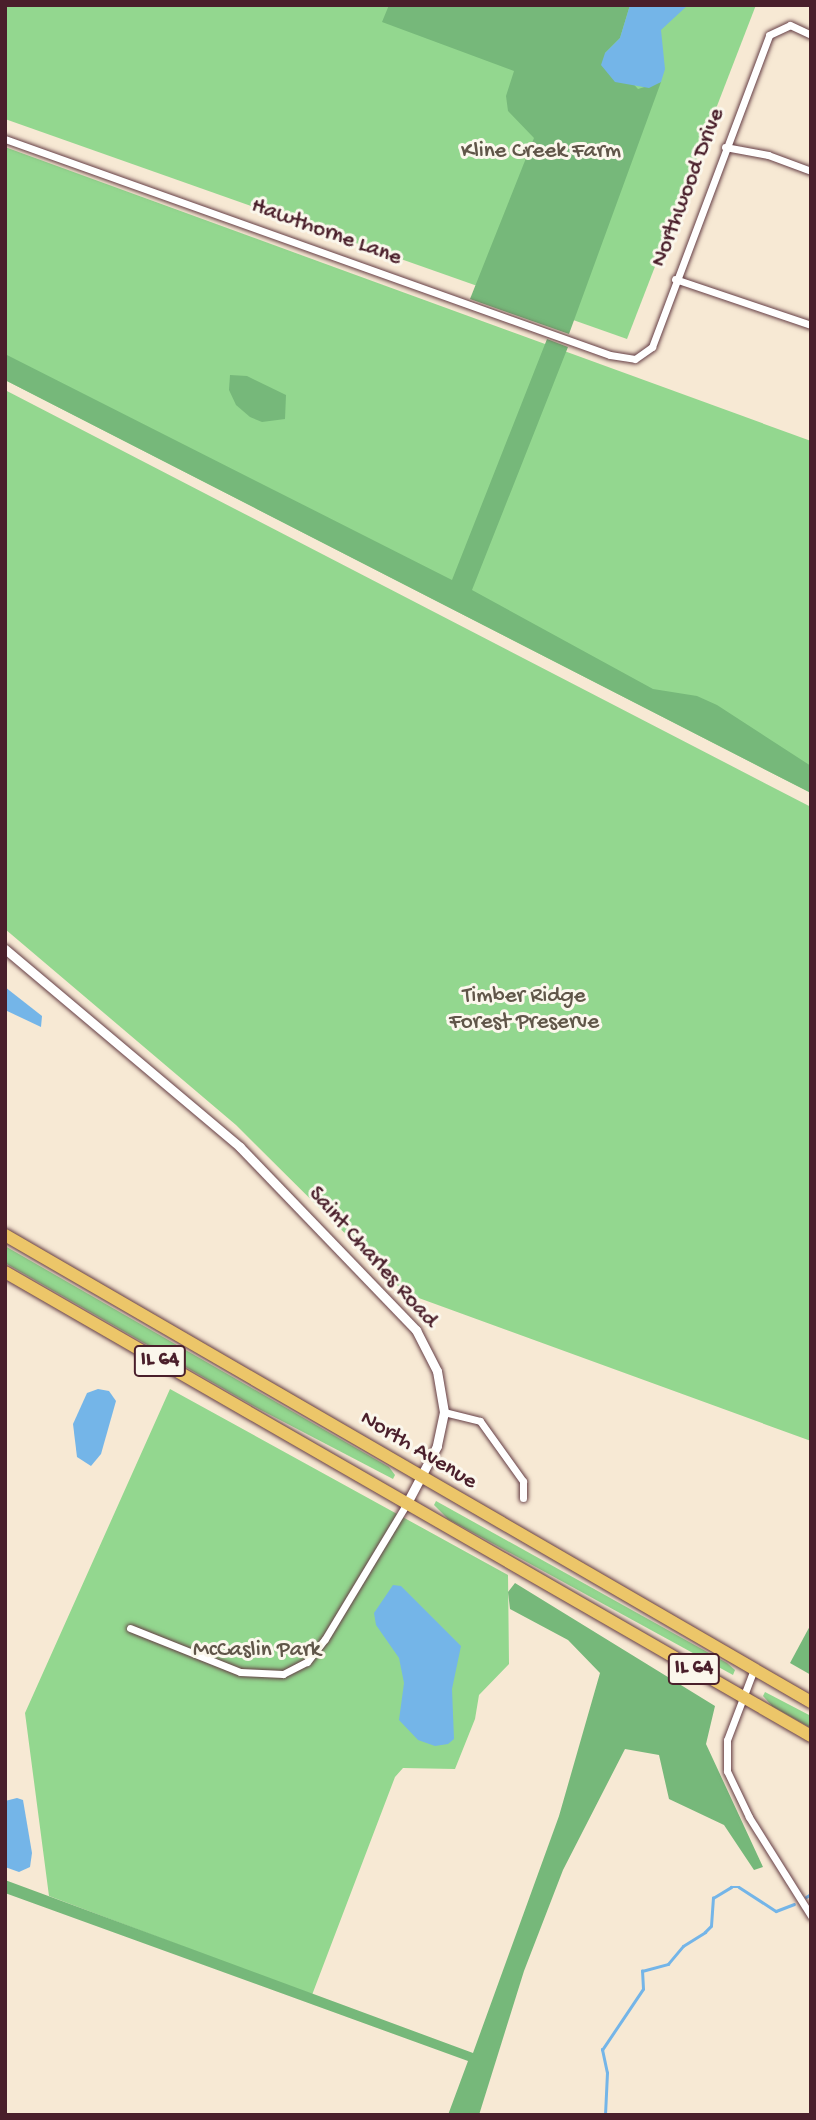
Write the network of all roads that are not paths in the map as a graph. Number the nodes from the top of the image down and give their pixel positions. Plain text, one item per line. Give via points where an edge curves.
1 (811, 34) edge
2 (5, 139) edge
3 (725, 147) junction
4 (811, 171) edge
5 (675, 279) junction
6 (811, 326) edge
7 (635, 359) joint
8 (5, 949) edge
9 (5, 1235) edge
10 (5, 1272) edge
11 (444, 1412) junction
12 (422, 1478) junction
13 (523, 1498) dead end
14 (407, 1503) junction
15 (130, 1628) dead end
16 (754, 1669) junction
17 (740, 1696) junction
18 (811, 1702) edge
19 (811, 1736) edge
20 (811, 1916) edge

1 - 3 street, Northwood Drive via 790,25 769,36
2 - 7 street, Hawthorne Lane via 610,355
3 - 4 street via 768,155
3 - 5 street, Northwood Drive
5 - 6 street
5 - 7 street, Northwood Drive via 652,347
8 - 11 street, Saint Charles Road via 240,1147 366,1274 425,1344 437,1371
9 - 12 main road, North Avenue / IL 64
10 - 14 main road, IL 64
11 - 12 street, Saint Charles Road via 437,1447
11 - 13 street via 480,1421 523,1481
12 - 14 street, Saint Charles Road
12 - 16 main road, North Avenue / IL 64
14 - 15 street, Saint Charles Road via 325,1639 307,1662 283,1674 240,1672
14 - 17 main road, IL 64
16 - 17 street
16 - 18 main road, North Avenue / IL 64
17 - 19 main road, IL 64
17 - 20 street via 727,1741 727,1771

